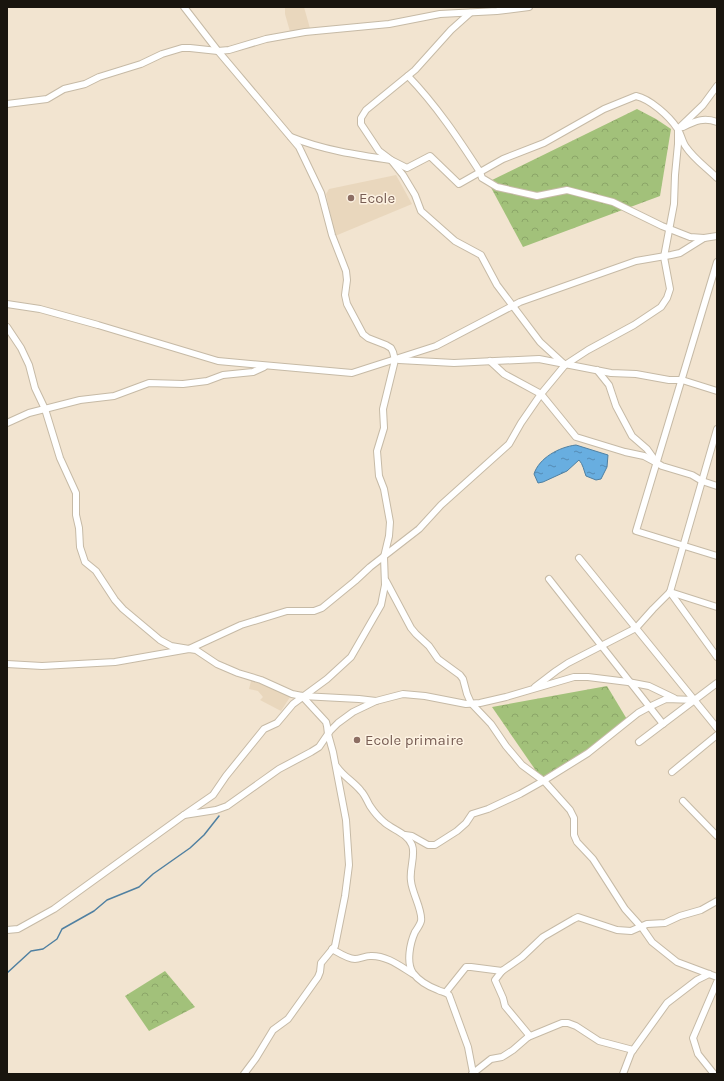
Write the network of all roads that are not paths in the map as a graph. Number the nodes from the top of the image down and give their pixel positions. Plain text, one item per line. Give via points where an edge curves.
1 (184, 7) edge
2 (529, 7) edge
3 (470, 13) junction
4 (218, 51) junction
5 (408, 76) junction
6 (717, 86) edge
7 (7, 104) edge
8 (717, 122) edge
9 (678, 129) junction
10 (290, 137) junction
11 (391, 160) junction
12 (480, 172) junction
13 (717, 178) edge
14 (670, 229) junction
15 (717, 236) edge
16 (704, 238) junction
17 (664, 257) junction
18 (717, 262) edge
19 (7, 304) edge
20 (512, 306) junction
21 (7, 327) edge
22 (395, 360) junction
23 (490, 361) junction
24 (565, 365) junction
25 (266, 366) junction
26 (597, 370) junction
27 (682, 380) junction
28 (717, 391) edge
29 (541, 394) junction
30 (45, 409) junction
31 (7, 423) edge
32 (717, 429) edge
33 (716, 439) edge
34 (657, 463) junction
35 (702, 481) junction
36 (717, 486) edge
37 (683, 546) junction
38 (717, 556) edge
39 (384, 557) junction
40 (579, 558) dead end
41 (549, 579) dead end
42 (385, 580) junction
43 (670, 592) junction
44 (717, 607) edge
45 (636, 628) junction
46 (601, 646) junction
47 (189, 649) junction
48 (717, 657) edge
49 (7, 664) edge
50 (629, 682) junction
51 (717, 684) edge
52 (532, 689) junction
53 (302, 696) junction
54 (674, 698) junction
55 (695, 700) junction
56 (376, 701) junction
57 (471, 703) junction
58 (649, 707) junction
59 (663, 724) junction
60 (717, 728) edge
61 (328, 734) junction
62 (717, 735) edge
63 (639, 742) dead end
64 (335, 764) junction
65 (672, 772) dead end
66 (543, 781) junction
67 (683, 801) dead end
68 (184, 815) junction
69 (716, 833) edge
70 (404, 835) junction
71 (717, 901) edge
72 (641, 926) junction
73 (7, 930) edge
74 (332, 949) junction
75 (502, 971) junction
76 (709, 974) junction
77 (414, 975) junction
78 (717, 978) edge
79 (446, 992) junction
80 (528, 1037) junction
81 (633, 1050) junction
82 (244, 1074) edge
83 (473, 1074) edge
84 (623, 1074) edge
85 (714, 1074) edge

1 - 4 street
2 - 3 street
3 - 4 street via 440,14 389,24 306,32
3 - 5 street
4 - 7 street via 182,48 85,84 64,89 47,99
4 - 10 street
5 - 11 street via 366,110 361,118 361,124 380,151
5 - 12 street via 449,125
6 - 9 street via 703,105
8 - 9 street via 705,119
9 - 12 street via 649,101 636,96 604,109 544,143 503,158
9 - 13 street via 686,148
9 - 14 street
10 - 11 street via 314,146
10 - 22 street via 298,147 321,193 332,235 346,272 347,304 363,334 391,348
11 - 12 street via 407,168 430,156 459,184
11 - 20 street via 403,175 421,211 455,241 481,255
12 - 14 street via 482,178 497,187 537,196 567,190 613,202
14 - 16 street via 690,237
14 - 17 street
15 - 16 street
16 - 17 street via 680,253
17 - 20 street via 636,261
17 - 24 street via 670,289 661,306 634,325
18 - 27 street
19 - 25 street via 91,323 218,361
20 - 22 street via 436,346
20 - 24 street via 540,342
21 - 30 street via 29,365 35,388
22 - 23 street via 454,363
22 - 25 street via 352,373
22 - 39 street via 383,409 384,428 377,451 379,476 390,522
23 - 24 street via 539,359
23 - 29 street via 504,374
24 - 26 street
24 - 29 street
25 - 30 street via 252,372 223,375 207,381 183,384 149,383 114,396 80,400
26 - 27 street
26 - 34 street via 609,385 616,406 632,436 647,449
27 - 28 street
27 - 34 street
29 - 34 street via 576,437 644,456
29 - 39 street via 509,444 440,505 419,529
30 - 31 street
30 - 47 street via 60,458 76,493 80,547 85,562 96,571 123,609 160,640 171,646
32 - 33 street
33 - 35 street
34 - 35 street
34 - 37 street via 636,531
35 - 36 street
35 - 37 street
37 - 38 street
37 - 43 street
39 - 42 street
39 - 47 street via 322,608 314,611 287,610 241,625
40 - 45 street
41 - 46 street
42 - 53 street via 380,605 356,651 326,679
42 - 57 street via 411,628 438,659 463,679
43 - 44 street
43 - 45 street
43 - 48 street
45 - 46 street
45 - 55 street
46 - 50 street
46 - 52 street via 556,670
47 - 49 street via 115,662 42,666
47 - 53 street via 196,650 231,670
50 - 52 street via 574,677
50 - 54 street via 649,686
50 - 58 street
51 - 55 street
52 - 57 street via 480,703
53 - 56 street
53 - 61 street via 326,722
53 - 68 street via 277,723 264,730 213,795
54 - 55 street
54 - 58 street
55 - 59 street
55 - 60 street
56 - 57 street via 404,694
56 - 61 street via 353,712
57 - 66 street via 491,724 522,765
58 - 59 street
58 - 66 street via 592,750
59 - 63 street
61 - 64 street
61 - 68 street via 315,750 279,769 227,806
62 - 65 street
64 - 70 street via 342,774 363,792 370,807 383,822
64 - 74 street via 346,820 349,865 337,941
66 - 70 street via 488,809 472,814 457,831 435,845 428,845 412,836
66 - 72 street via 570,810 574,818 574,835 577,842 593,859 625,909
67 - 69 street
68 - 73 street via 54,909 18,929
70 - 77 street via 412,845 411,882 422,916 410,953 410,966
71 - 72 street via 701,910 665,923
72 - 75 street via 624,931 574,918 543,937
72 - 76 street via 652,942 677,962
74 - 77 street via 355,959 381,957
74 - 82 street via 321,963 318,978 288,1019 273,1030
75 - 79 street via 466,967
75 - 80 street via 495,980 505,1006
76 - 78 street
76 - 81 street via 667,1003
77 - 79 street via 431,987
78 - 85 street via 693,1038 698,1054
79 - 83 street via 468,1047
80 - 81 street via 568,1023 599,1041
80 - 83 street via 514,1050 492,1059
81 - 84 street

